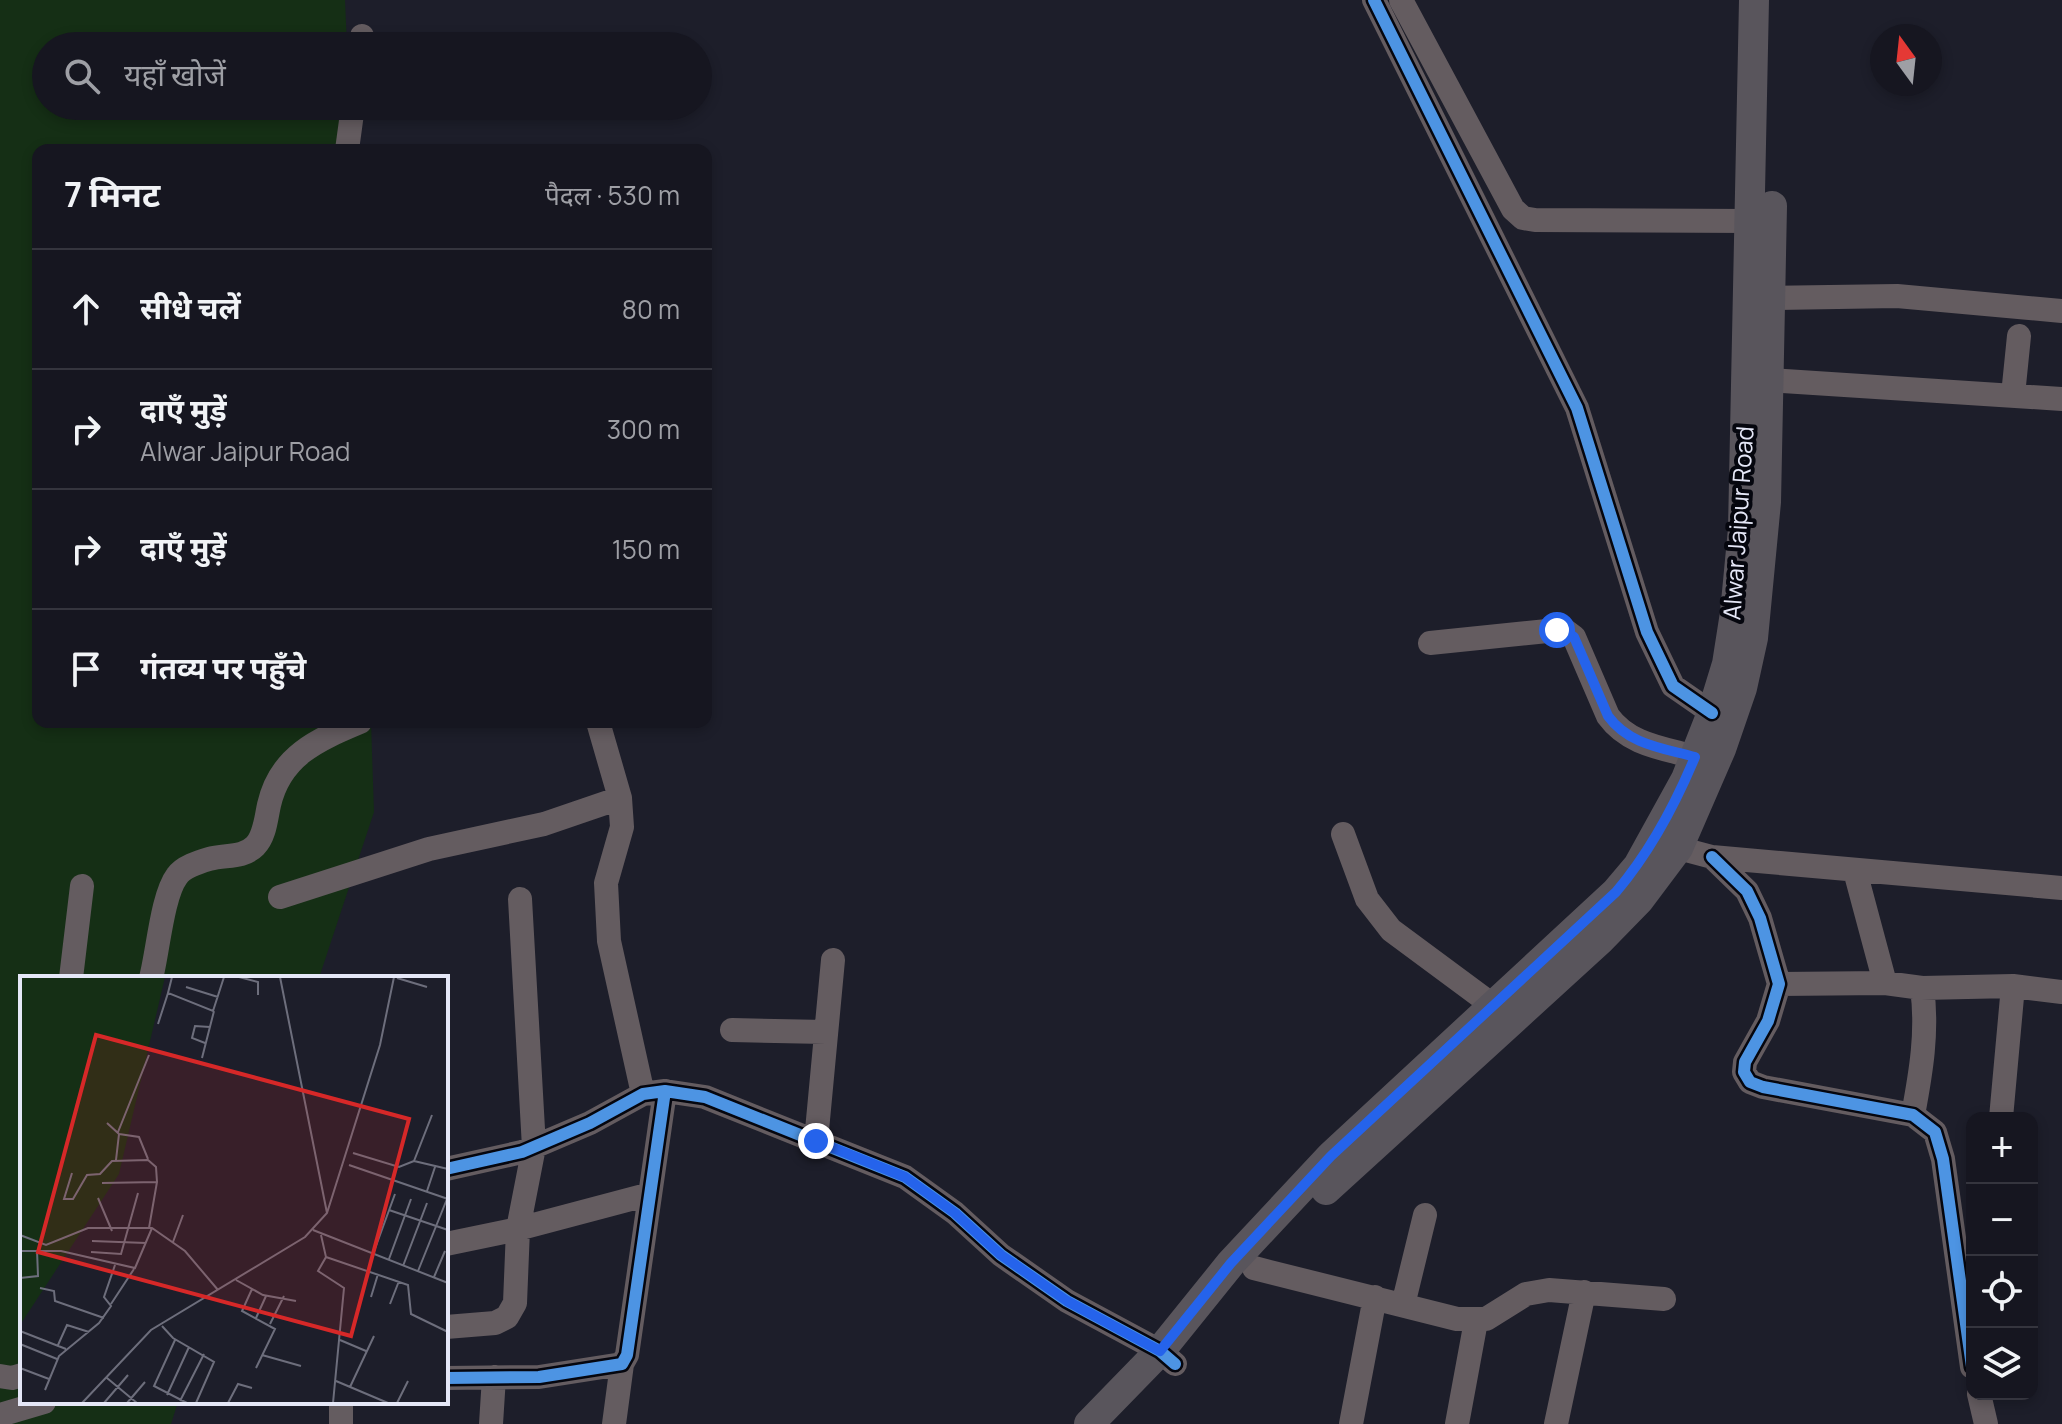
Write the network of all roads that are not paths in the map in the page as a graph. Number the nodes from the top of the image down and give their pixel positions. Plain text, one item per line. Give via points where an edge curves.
1 (1374, 0) edge
2 (1401, 0) edge
3 (1754, 0) edge
4 (1775, 0) edge
5 (351, 120) edge
6 (348, 144) edge
7 (1751, 221) junction
8 (1770, 298) junction
9 (2062, 311) edge
10 (1759, 329) junction
11 (2019, 336) dead end
12 (1768, 380) junction
13 (2013, 395) junction
14 (2062, 399) edge
15 (1430, 643) dead end
16 (1712, 713) junction
17 (330, 728) edge
18 (600, 728) edge
19 (1695, 757) junction
20 (620, 798) junction
21 (1343, 834) dead end
22 (1666, 844) junction
23 (1712, 857) junction
24 (1855, 871) junction
25 (2062, 884) edge
26 (82, 886) dead end
27 (280, 897) dead end
28 (520, 899) dead end
29 (833, 960) dead end
30 (71, 976) edge
31 (151, 976) edge
32 (1885, 983) junction
33 (1779, 984) junction
34 (2013, 986) junction
35 (1922, 988) junction
36 (2062, 992) edge
37 (1495, 1007) junction
38 (732, 1030) dead end
39 (826, 1032) junction
40 (654, 1093) junction
41 (2002, 1112) edge
42 (1913, 1115) junction
43 (816, 1141) junction
44 (534, 1147) junction
45 (448, 1169) edge
46 (650, 1194) junction
47 (1425, 1215) dead end
48 (518, 1229) junction
49 (448, 1244) edge
50 (1254, 1268) junction
51 (1584, 1292) junction
52 (1375, 1297) junction
53 (1664, 1299) dead end
54 (1403, 1305) junction
55 (1476, 1321) junction
56 (448, 1327) edge
57 (1966, 1328) edge
58 (1168, 1357) junction
59 (622, 1364) junction
60 (0, 1376) edge
61 (20, 1376) edge
62 (494, 1377) junction
63 (448, 1378) edge
64 (1980, 1400) edge
65 (37, 1404) edge
66 (0, 1415) edge
67 (491, 1424) edge
68 (614, 1424) edge
69 (1089, 1424) edge
70 (1117, 1424) edge
71 (1351, 1424) edge
72 (1457, 1424) edge
73 (1556, 1424) edge
74 (1986, 1424) edge

1 - 16 street via 1577,408 1647,632 1673,686
2 - 7 street via 1485,160 1523,218
3 - 7 main road, Alwar Jaipur Road
4 - 8 main road, Alwar Jaipur Road
5 - 6 street
7 - 10 main road, Alwar Jaipur Road
8 - 9 street via 1897,296
8 - 10 main road, Alwar Jaipur Road
10 - 12 main road, Alwar Jaipur Road
10 - 16 main road, Alwar Jaipur Road via 1740,570 1727,664
11 - 13 street
12 - 13 street
12 - 22 main road, Alwar Jaipur Road via 1766,502 1753,638 1721,749
13 - 14 street
15 - 19 street via 1566,631 1574,637 1614,725 1637,741
16 - 19 main road, Alwar Jaipur Road
17 - 31 street via 273,786 261,838 254,847 178,874 168,894
18 - 20 street
19 - 22 main road, Alwar Jaipur Road
20 - 27 street via 544,824 429,849
20 - 40 street via 622,827 606,883 609,941
21 - 37 street via 1367,899 1391,930
22 - 23 street
22 - 37 main road, Alwar Jaipur Road
22 - 50 main road, Alwar Jaipur Road via 1639,900 1351,1166
23 - 24 street
23 - 33 street via 1747,891
24 - 25 street
24 - 32 street
26 - 30 street
28 - 44 street
29 - 39 street
32 - 33 street
32 - 35 street
33 - 42 street via 1768,1021 1745,1062 1750,1082
34 - 35 street
34 - 36 street
34 - 41 street
35 - 42 street via 1923,1061
37 - 58 main road, Alwar Jaipur Road via 1331,1156 1231,1263
38 - 39 street
39 - 43 street
40 - 43 street via 705,1097
40 - 44 street
40 - 46 street
42 - 57 street via 1935,1132 1939,1142
43 - 58 street via 905,1177 1067,1301
44 - 45 street
44 - 48 street
46 - 48 street
46 - 59 street
47 - 54 street
48 - 49 street
48 - 56 street via 515,1303 507,1317
50 - 52 street
50 - 58 main road, Alwar Jaipur Road
51 - 53 street
51 - 55 street via 1526,1294
51 - 73 street
52 - 54 street
52 - 71 street
54 - 55 street
55 - 72 street
58 - 69 main road, Alwar Jaipur Road
58 - 70 main road, Alwar Jaipur Road
59 - 62 street via 539,1377
59 - 68 street
60 - 61 street
62 - 63 street
62 - 67 street
64 - 74 street
65 - 66 street

